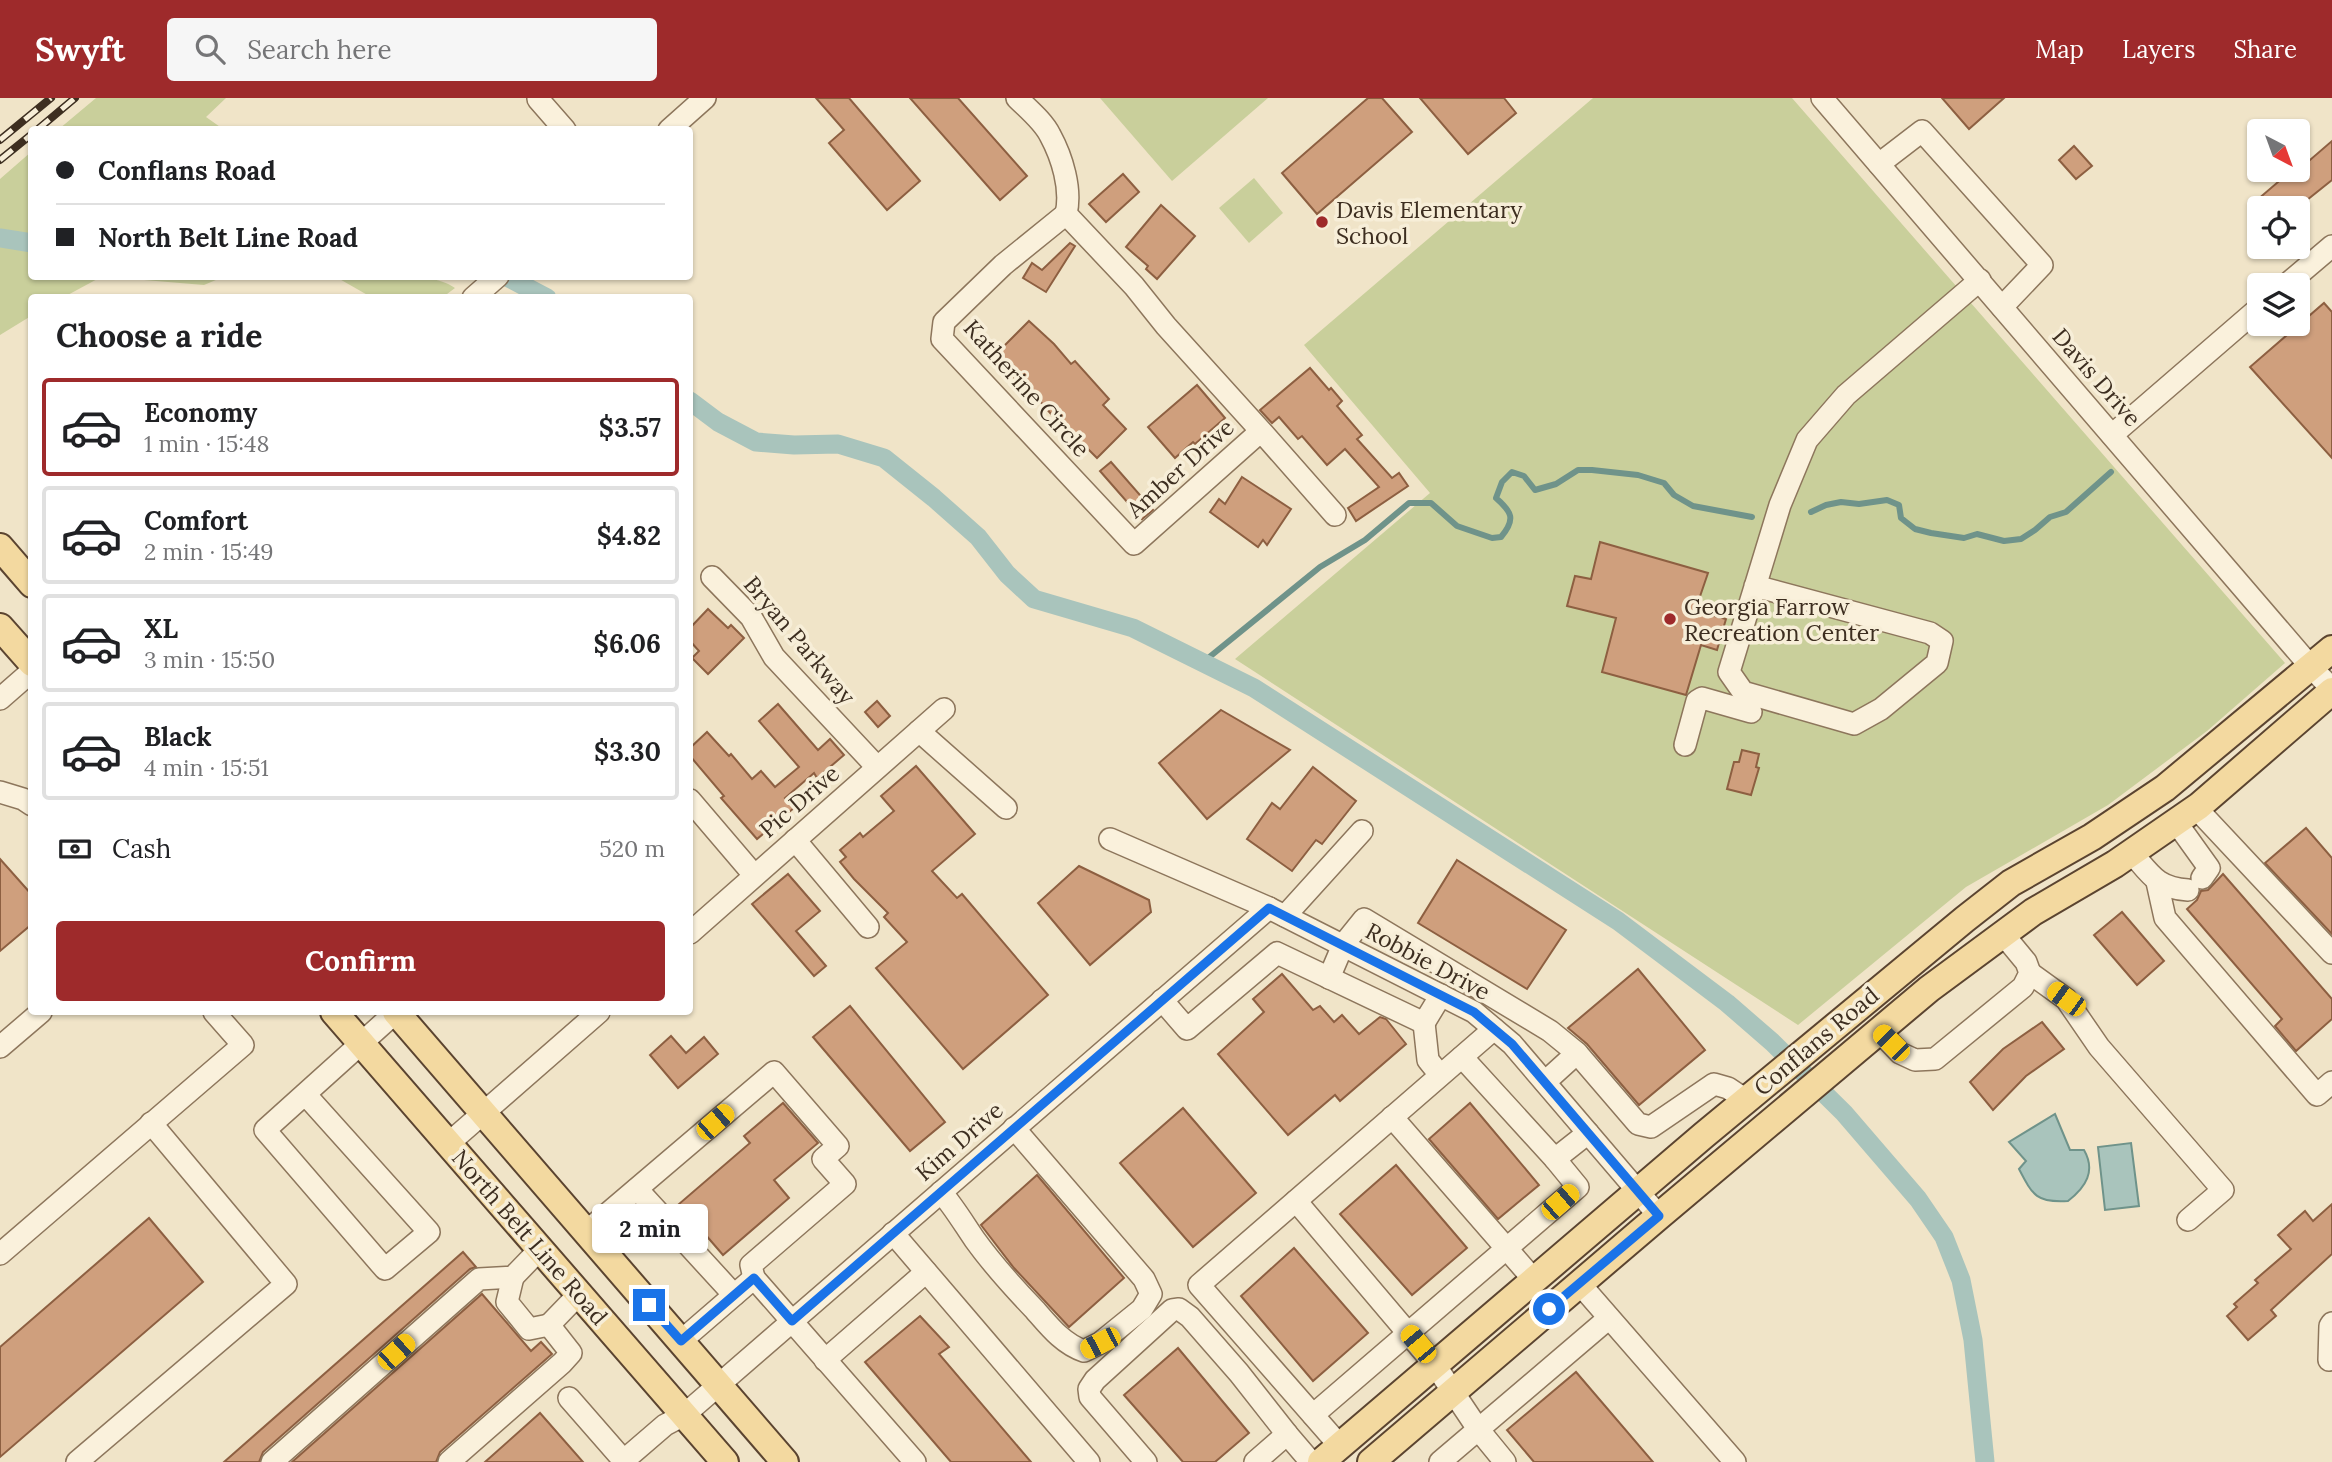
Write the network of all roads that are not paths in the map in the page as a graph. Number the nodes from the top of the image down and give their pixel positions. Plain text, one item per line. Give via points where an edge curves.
1 (705, 98) edge
2 (1017, 98) edge
3 (1822, 98) edge
4 (538, 99) edge
5 (562, 126) edge
6 (674, 126) edge
7 (1879, 164) junction
8 (1066, 214) junction
9 (2332, 246) edge
10 (2300, 273) edge
11 (493, 280) edge
12 (1980, 280) junction
13 (478, 294) edge
14 (2003, 307) junction
15 (2247, 319) edge
16 (1261, 430) junction
17 (2112, 435) junction
18 (1335, 515) dead end
19 (1134, 544) joint
20 (0, 547) edge
21 (712, 577) dead end
22 (28, 579) edge
23 (1755, 586) junction
24 (0, 627) edge
25 (2332, 649) edge
26 (28, 658) edge
27 (2311, 667) junction
28 (28, 674) edge
29 (2332, 690) edge
30 (0, 699) edge
31 (944, 709) dead end
32 (1751, 712) dead end
33 (919, 730) junction
34 (1685, 745) dead end
35 (877, 768) junction
36 (0, 792) edge
37 (28, 802) edge
38 (693, 804) edge
39 (1006, 808) dead end
40 (2186, 815) junction
41 (1362, 831) dead end
42 (1110, 839) dead end
43 (794, 840) junction
44 (2132, 853) junction
45 (754, 875) junction
46 (2157, 882) junction
47 (1980, 907) junction
48 (1277, 912) junction
49 (868, 926) dead end
50 (693, 930) edge
51 (2002, 933) junction
52 (1343, 945) junction
53 (2332, 953) edge
54 (1210, 958) junction
55 (2030, 973) junction
56 (1329, 978) junction
57 (1236, 987) junction
58 (1441, 995) junction
59 (1162, 1000) junction
60 (37, 1015) edge
61 (217, 1015) edge
62 (382, 1015) edge
63 (399, 1015) edge
64 (596, 1015) edge
65 (1535, 1021) junction
66 (350, 1022) edge
67 (1424, 1023) junction
68 (1494, 1028) junction
69 (1871, 1039) junction
70 (1512, 1044) junction
71 (0, 1047) edge
72 (1577, 1054) junction
73 (1462, 1057) junction
74 (1440, 1075) junction
75 (1545, 1082) junction
76 (2332, 1082) edge
77 (306, 1094) junction
78 (1752, 1095) junction
79 (483, 1113) junction
80 (1392, 1118) junction
81 (151, 1123) junction
82 (1014, 1128) junction
83 (1588, 1133) junction
84 (449, 1143) junction
85 (1555, 1159) junction
86 (637, 1189) junction
87 (1639, 1191) junction
88 (941, 1192) junction
89 (1296, 1201) junction
90 (1659, 1216) junction
91 (2188, 1220) dead end
92 (586, 1232) junction
93 (893, 1233) junction
94 (540, 1249) junction
95 (1507, 1249) junction
96 (0, 1254) edge
97 (926, 1272) junction
98 (513, 1277) junction
99 (754, 1278) junction
100 (1534, 1280) junction
101 (1579, 1283) junction
102 (579, 1294) junction
103 (734, 1295) junction
104 (1609, 1318) junction
105 (792, 1321) junction
106 (2332, 1323) edge
107 (548, 1325) junction
108 (1408, 1333) junction
109 (681, 1341) junction
110 (825, 1360) junction
111 (2329, 1360) dead end
112 (1435, 1365) junction
113 (718, 1384) junction
114 (1452, 1391) junction
115 (569, 1398) dead end
116 (684, 1415) junction
117 (1313, 1415) junction
118 (1478, 1429) junction
119 (1287, 1434) junction
120 (1330, 1454) edge
121 (623, 1461) edge
122 (77, 1462) edge
123 (272, 1462) edge
124 (449, 1462) edge
125 (725, 1462) edge
126 (785, 1462) edge
127 (915, 1462) edge
128 (1089, 1462) edge
129 (1146, 1462) edge
130 (1255, 1462) edge
131 (1311, 1462) edge
132 (1371, 1462) edge
133 (1440, 1462) edge
134 (1505, 1462) edge
135 (1735, 1462) edge

1 - 6 street
2 - 8 street via 1050,133 1062,164 1069,201
3 - 7 street, Davis Drive
4 - 5 street
7 - 12 street, Davis Drive
7 - 14 street via 1922,131 2042,265
8 - 16 street
8 - 19 street, Katherine Circle via 944,321 942,339
9 - 10 street
11 - 13 street
12 - 14 street, Davis Drive
12 - 23 street via 1846,395 1807,440 1780,505
14 - 17 street, Davis Drive
15 - 17 street
16 - 18 street
16 - 19 street, Amber Drive
17 - 27 street, Davis Drive
20 - 22 main road
21 - 35 street, Bryan Parkway via 751,617 774,657
23 - 23 street via 1729,672 1743,692 1854,724 1881,709 1937,663 1942,641 1930,633
24 - 26 main road
25 - 27 main road, Conflans Road
27 - 29 street, Davis Drive
27 - 47 main road, Conflans Road via 2165,788
28 - 30 street
29 - 40 main road, Conflans Road
31 - 33 street, Pic Drive
32 - 34 street via 1702,698 1697,701
33 - 35 street, Pic Drive
33 - 39 street
35 - 43 street, Pic Drive
36 - 37 street
38 - 45 street
40 - 44 main road, Conflans Road
40 - 46 street via 2209,868 2195,884 2173,889
40 - 53 street
41 - 48 street, Kim Drive
42 - 48 street, Robbie Drive
43 - 45 street, Pic Drive
43 - 49 street
44 - 46 street
44 - 51 main road, Conflans Road
45 - 50 street, Pic Drive
46 - 76 street via 2165,918 2242,1010 2317,1095
47 - 51 main road
47 - 78 main road, Conflans Road
48 - 52 street, Robbie Drive
48 - 54 street, Kim Drive
51 - 55 street
51 - 69 main road, Conflans Road
52 - 56 street
52 - 58 street, Robbie Drive
52 - 65 street via 1364,919
54 - 57 street
54 - 59 street, Kim Drive
55 - 69 street via 2024,987 1935,1059 1915,1060
55 - 91 street via 2066,999 2099,1047 2223,1190
56 - 57 street via 1277,953
56 - 67 street
57 - 59 street via 1187,1029
58 - 67 street
58 - 68 street, Robbie Drive
59 - 82 street, Kim Drive
60 - 71 street
61 - 81 street via 243,1045
62 - 66 street
63 - 79 main road, North Belt Line Road
64 - 79 street
65 - 70 street
65 - 72 street
66 - 77 street
66 - 84 main road, North Belt Line Road
67 - 74 street via 1428,1060
68 - 70 street, Robbie Drive
68 - 73 street
69 - 90 main road, Conflans Road
70 - 75 street, Robbie Drive
72 - 75 street
72 - 78 street via 1637,1124 1651,1127 1714,1084
73 - 74 street
73 - 85 street
74 - 80 street
75 - 83 street, Robbie Drive
77 - 77 street via 265,1130 385,1269 429,1232
78 - 87 main road, Conflans Road
79 - 84 street
79 - 92 main road, North Belt Line Road
80 - 89 street
80 - 95 street
81 - 96 street
81 - 122 street via 286,1284
82 - 88 street, Kim Drive
82 - 88 street via 1144,1279 1151,1294 1142,1309 1100,1343 1084,1352 1074,1348 1016,1290
83 - 85 street
83 - 87 street, Robbie Drive
84 - 94 main road, North Belt Line Road
85 - 95 street via 1578,1187
86 - 92 street
86 - 99 street via 774,1072 838,1146 823,1159 845,1184 751,1265
86 - 103 street
87 - 90 street, Robbie Drive
87 - 100 main road, Conflans Road
88 - 93 street, Kim Drive
89 - 108 street
89 - 117 street via 1199,1285
90 - 101 main road, Conflans Road
92 - 109 main road, North Belt Line Road
93 - 97 street
93 - 105 street, Kim Drive
94 - 98 street
94 - 102 main road, North Belt Line Road
95 - 100 street
95 - 108 street
97 - 110 street
97 - 128 street
98 - 107 street via 507,1302 529,1329
98 - 123 street via 479,1279
99 - 103 street
99 - 105 street
100 - 112 main road, Conflans Road
101 - 104 street
101 - 114 main road, Conflans Road
102 - 107 street
102 - 116 main road, North Belt Line Road
103 - 109 street
104 - 118 street
104 - 135 street
105 - 110 street
105 - 113 street, Kim Drive
106 - 111 street
107 - 124 street via 571,1353
108 - 112 street
108 - 117 street
109 - 113 main road, North Belt Line Road
110 - 127 street
112 - 114 street
112 - 120 main road, Conflans Road
113 - 116 street, Kim Drive
113 - 126 main road, North Belt Line Road
114 - 118 street
114 - 132 main road, Conflans Road
115 - 121 street
116 - 121 street, Kim Drive
116 - 125 main road, North Belt Line Road
117 - 120 street
118 - 133 street
118 - 134 street
119 - 129 street via 1190,1317 1172,1310 1089,1389 1090,1397
119 - 130 street
119 - 131 street

